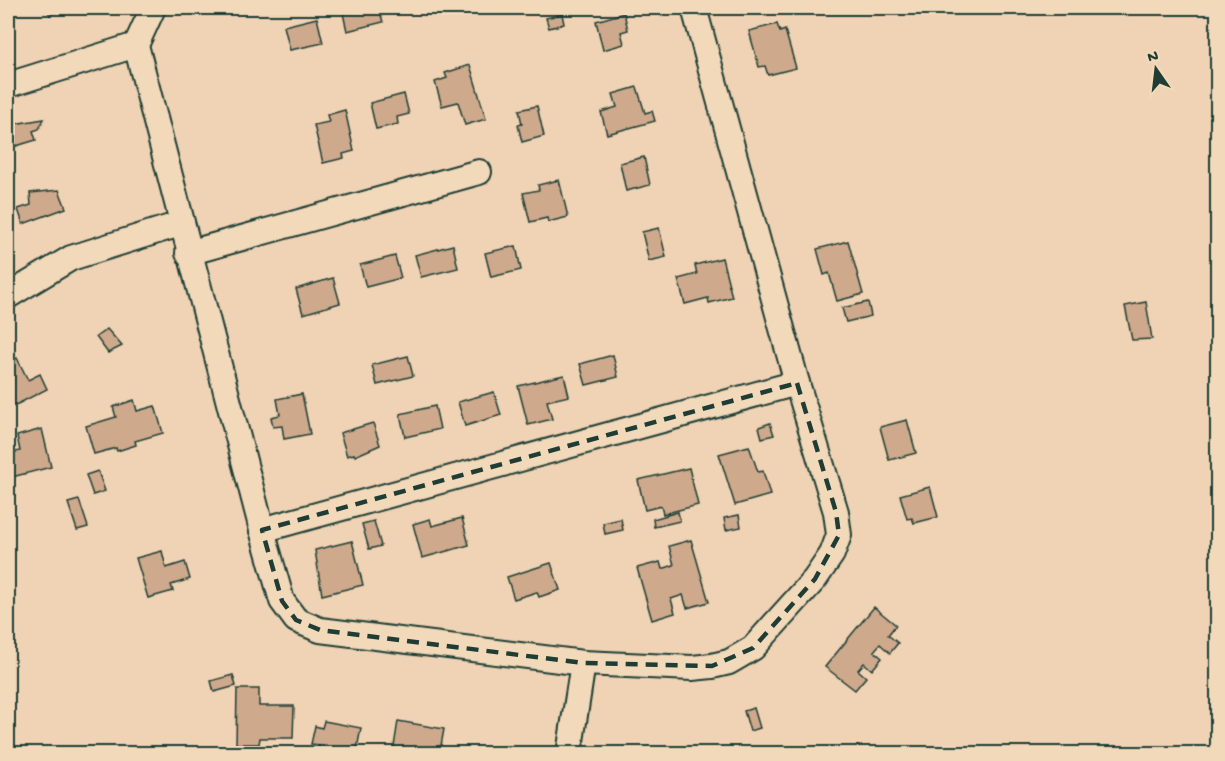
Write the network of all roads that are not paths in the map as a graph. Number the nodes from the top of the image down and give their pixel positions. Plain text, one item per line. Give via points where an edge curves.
1 (153, 8) edge
2 (694, 8) edge
3 (136, 45) junction
4 (8, 85) edge
5 (479, 172) dead end
6 (180, 224) junction
7 (188, 253) junction
8 (8, 296) edge
9 (797, 383) junction
10 (262, 530) junction
11 (583, 663) junction
12 (569, 753) edge

1 - 3 street
2 - 9 street
3 - 4 street
3 - 6 street
5 - 7 street
6 - 7 street
6 - 8 street via 71,258
7 - 10 street
9 - 10 street
9 - 11 street via 836,512 839,535 815,579 753,648 729,662 692,668
10 - 11 street via 282,601 296,620 320,630
11 - 12 street

